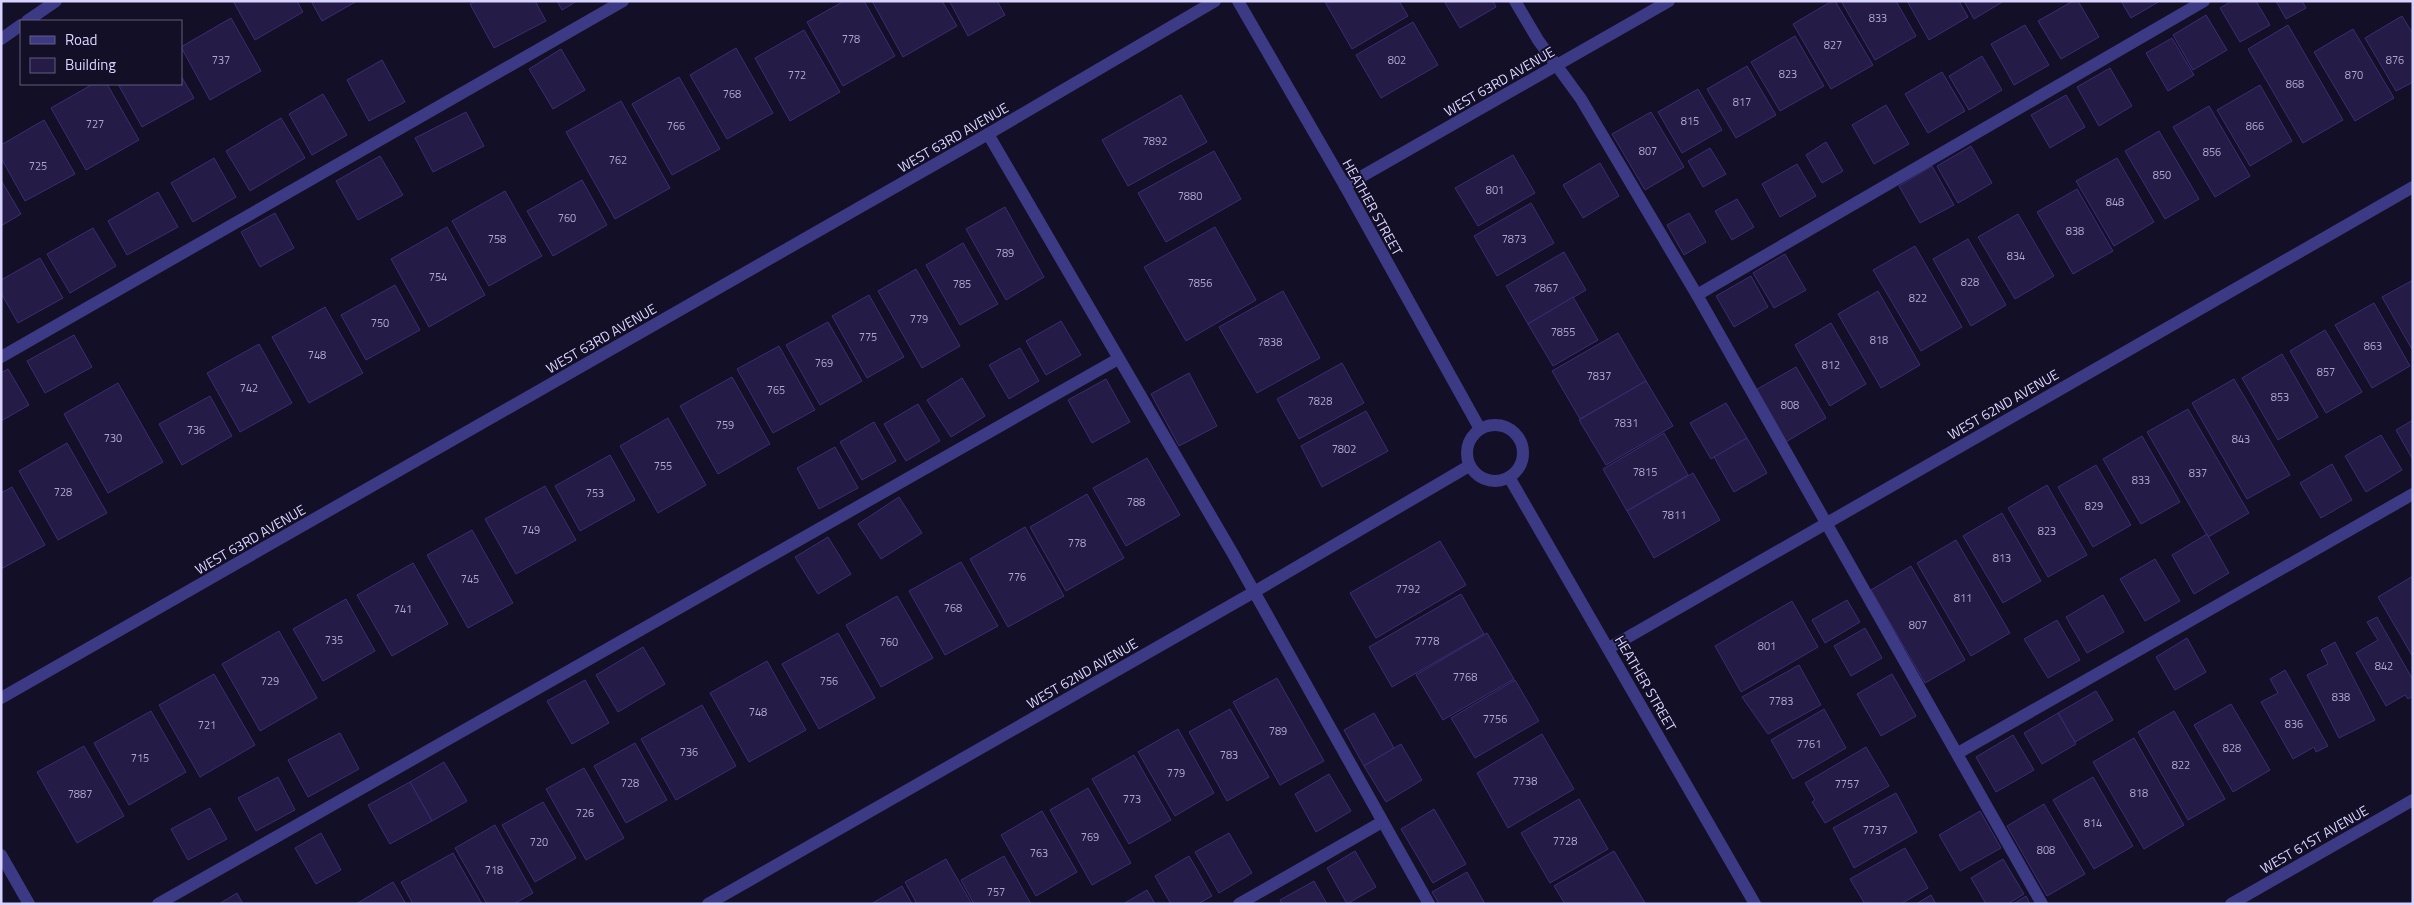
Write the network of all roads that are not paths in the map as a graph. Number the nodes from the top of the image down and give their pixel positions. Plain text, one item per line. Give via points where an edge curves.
1 (56, 1) edge
2 (622, 1) edge
3 (1215, 1) edge
4 (1238, 1) edge
5 (1515, 1) edge
6 (1669, 1) edge
7 (2204, 1) edge
8 (28, 20) edge
9 (20, 27) edge
10 (1, 40) edge
11 (1557, 65) junction
12 (988, 134) junction
13 (1345, 186) junction
14 (2413, 187) edge
15 (1697, 295) junction
16 (1, 357) edge
17 (1118, 359) junction
18 (1480, 428) junction
19 (1469, 466) junction
20 (1509, 478) junction
21 (2413, 494) edge
22 (1826, 523) junction
23 (1254, 592) junction
24 (1609, 648) junction
25 (1, 698) edge
26 (1958, 753) junction
27 (2413, 800) edge
28 (1382, 822) junction
29 (1, 855) edge
30 (29, 904) edge
31 (158, 904) edge
32 (708, 904) edge
33 (1239, 904) edge
34 (1429, 904) edge
35 (1755, 904) edge
36 (2042, 904) edge
37 (2231, 904) edge

1 - 8 street
2 - 16 street
3 - 12 street, WEST 63RD AVENUE
4 - 13 street, HEATHER STREET
5 - 11 street
6 - 11 street, WEST 63RD AVENUE
7 - 15 street
9 - 10 street
11 - 13 street, WEST 63RD AVENUE
11 - 15 street via 1581,99
12 - 17 street
12 - 25 street, WEST 63RD AVENUE
13 - 18 street, HEATHER STREET
14 - 22 street, WEST 62ND AVENUE
15 - 22 street
17 - 23 street
17 - 31 street
18 - 19 street via 1468,441
18 - 20 street via 1506,427 1519,438 1521,464
19 - 20 street via 1482,479
19 - 23 street, WEST 62ND AVENUE
20 - 24 street, HEATHER STREET
21 - 26 street
22 - 24 street, WEST 62ND AVENUE
22 - 26 street
23 - 28 street
23 - 32 street, WEST 62ND AVENUE
24 - 35 street, HEATHER STREET
26 - 36 street
27 - 37 street, WEST 61ST AVENUE
28 - 33 street
28 - 34 street
29 - 30 street

